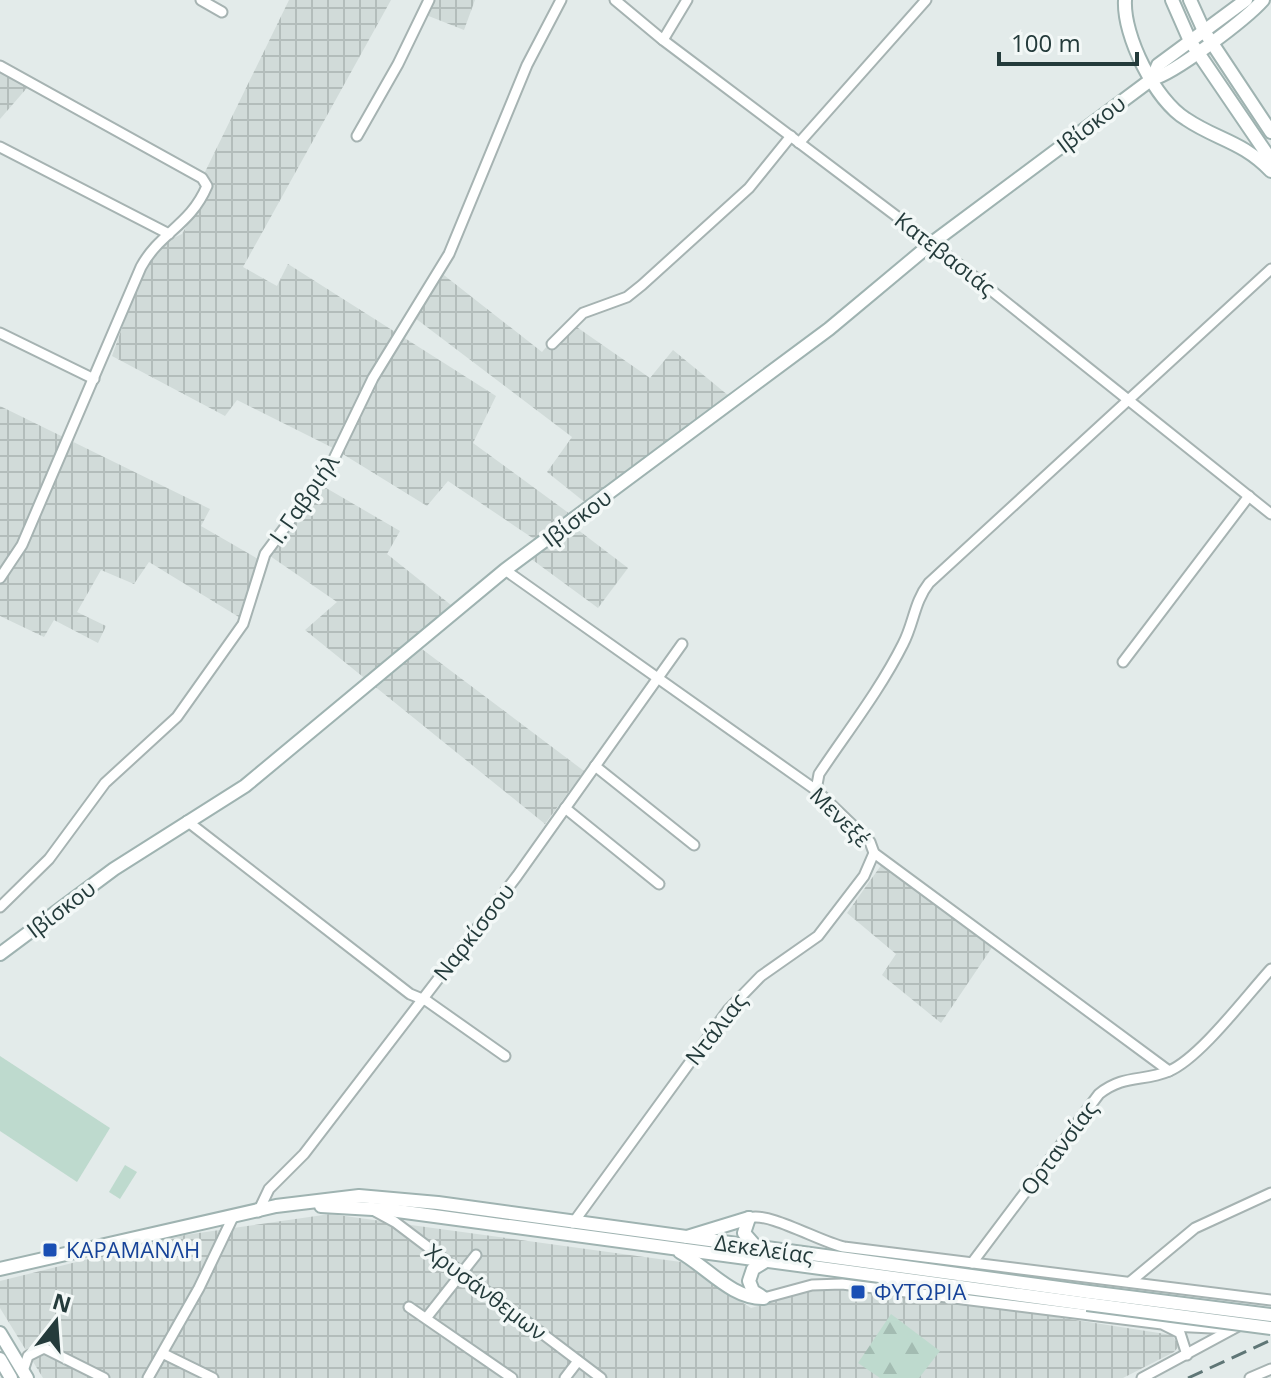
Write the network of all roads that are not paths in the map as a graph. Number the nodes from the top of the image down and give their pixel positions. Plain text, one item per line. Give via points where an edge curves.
1 (201, 0) edge
2 (429, 0) edge
3 (561, 0) edge
4 (615, 0) edge
5 (687, 0) edge
6 (926, 0) edge
7 (1125, 0) edge
8 (1172, 0) edge
9 (1190, 0) edge
10 (1246, 0) edge
11 (1263, 0) edge
12 (222, 12) dead end
13 (1208, 36) junction
14 (663, 40) junction
15 (1194, 46) junction
16 (0, 66) edge
17 (1152, 79) junction
18 (1271, 132) edge
19 (357, 136) dead end
20 (795, 140) junction
21 (0, 147) edge
22 (1271, 160) edge
23 (1271, 171) edge
24 (169, 234) junction
25 (932, 243) junction
26 (1271, 269) edge
27 (0, 333) edge
28 (552, 344) dead end
29 (94, 379) junction
30 (1127, 398) junction
31 (1249, 496) junction
32 (1271, 514) edge
33 (505, 570) junction
34 (0, 578) edge
35 (682, 644) dead end
36 (1123, 662) dead end
37 (658, 680) junction
38 (595, 766) junction
39 (816, 790) junction
40 (565, 808) junction
41 (187, 821) junction
42 (694, 845) dead end
43 (874, 853) junction
44 (659, 884) dead end
45 (0, 907) edge
46 (0, 954) edge
47 (1271, 969) edge
48 (422, 999) junction
49 (505, 1056) dead end
50 (1169, 1071) junction
51 (1271, 1193) edge
52 (370, 1208) junction
53 (258, 1212) junction
54 (749, 1218) junction
55 (232, 1219) junction
56 (573, 1223) junction
57 (685, 1238) junction
58 (757, 1248) junction
59 (674, 1249) junction
60 (476, 1255) dead end
61 (766, 1261) junction
62 (972, 1263) junction
63 (0, 1269) edge
64 (460, 1274) junction
65 (1130, 1282) junction
66 (764, 1298) junction
67 (1088, 1298) junction
68 (1271, 1300) edge
69 (409, 1307) dead end
70 (1271, 1313) edge
71 (427, 1317) junction
72 (1171, 1326) junction
73 (1271, 1328) edge
74 (1233, 1329) junction
75 (0, 1333) edge
76 (164, 1354) junction
77 (1187, 1355) junction
78 (0, 1359) edge
79 (578, 1361) junction
80 (1271, 1369) edge
81 (17, 1376) edge
82 (510, 1377) edge
83 (104, 1378) edge
84 (148, 1378) edge
85 (213, 1378) edge
86 (565, 1378) edge
87 (601, 1378) edge
88 (1142, 1378) edge
89 (1250, 1378) edge

1 - 12 street
2 - 19 street
3 - 45 street, Ι. Γαβριήλ via 527,65 449,254 373,378 330,467 265,554 243,624 182,711 105,783 49,859
4 - 14 street, Κατεβασιάς
5 - 14 street
6 - 20 street
7 - 17 main road via 1129,36
8 - 15 main road
9 - 13 main road
10 - 13 main road, Ιβίσκου
11 - 13 main road, Ιβίσκου
13 - 15 main road, Ιβίσκου
13 - 18 main road
14 - 20 street, Κατεβασιάς
15 - 17 main road, Ιβίσκου via 1158,65
15 - 22 main road
16 - 24 street via 202,178 207,186 203,194 187,220
17 - 23 main road via 1177,113 1230,139
17 - 25 main road, Ιβίσκου
20 - 25 street, Κατεβασιάς
20 - 28 street via 642,285 627,297 583,313
21 - 24 street
24 - 29 street via 156,242 141,267
25 - 30 street, Κατεβασιάς
25 - 33 main road, Ιβίσκου via 829,329
26 - 30 street
27 - 29 street
29 - 34 street via 22,545
30 - 31 street, Κατεβασιάς
30 - 39 street via 929,583 915,605 902,647 819,774
31 - 32 street, Κατεβασιάς
31 - 36 street
33 - 37 street, Μενεξέ
33 - 41 main road, Ιβίσκου via 245,786
35 - 37 street, Ναρκίσσου
37 - 38 street, Ναρκίσσου
37 - 39 street, Μενεξέ
38 - 40 street, Ναρκίσσου
38 - 42 street
39 - 43 street, Μενεξέ via 870,842
40 - 44 street
40 - 48 street, Ναρκίσσου
41 - 46 main road, Ιβίσκου
41 - 48 street
43 - 50 street, Μενεξέ
43 - 56 street, Ντάλιας via 864,876 818,936 761,976 728,1010
47 - 50 street, Ορτανσίας via 1188,1058
48 - 49 street
48 - 53 street, Ναρκίσσου via 304,1154 269,1189
50 - 62 street, Ορτανσίας via 1115,1081 1099,1094
51 - 65 street via 1195,1228
52 - 53 main road, Δεκελείας
52 - 59 main road, Δεκελείας
52 - 64 street, Χρυσάνθεμων
53 - 55 main road, Δεκελείας
53 - 56 main road, Δεκελείας via 359,1196
54 - 57 main road
54 - 58 main road via 744,1233
54 - 62 street via 762,1216 829,1244
55 - 63 main road, Δεκελείας
55 - 76 street
56 - 57 main road, Δεκελείας
57 - 58 main road, Δεκελείας
58 - 67 main road, Δεκελείας
59 - 61 main road, Δεκελείας
59 - 66 main road via 745,1295
60 - 64 street
61 - 66 main road via 753,1269 749,1281
61 - 67 main road, Δεκελείας
62 - 65 street
64 - 71 street
64 - 79 street, Χρυσάνθεμων
65 - 68 street
66 - 72 street via 838,1283
67 - 70 main road, Δεκελείας, bridge
67 - 73 main road, Δεκελείας, bridge
69 - 71 street
70 - 74 street
71 - 82 street
72 - 74 street
72 - 77 street via 1180,1333
74 - 77 street
75 - 81 main road
76 - 84 street
76 - 85 street
77 - 88 street
78 - 81 main road
79 - 86 street
79 - 87 street, Χρυσάνθεμων
80 - 89 street
81 - 83 street via 28,1356 44,1348

